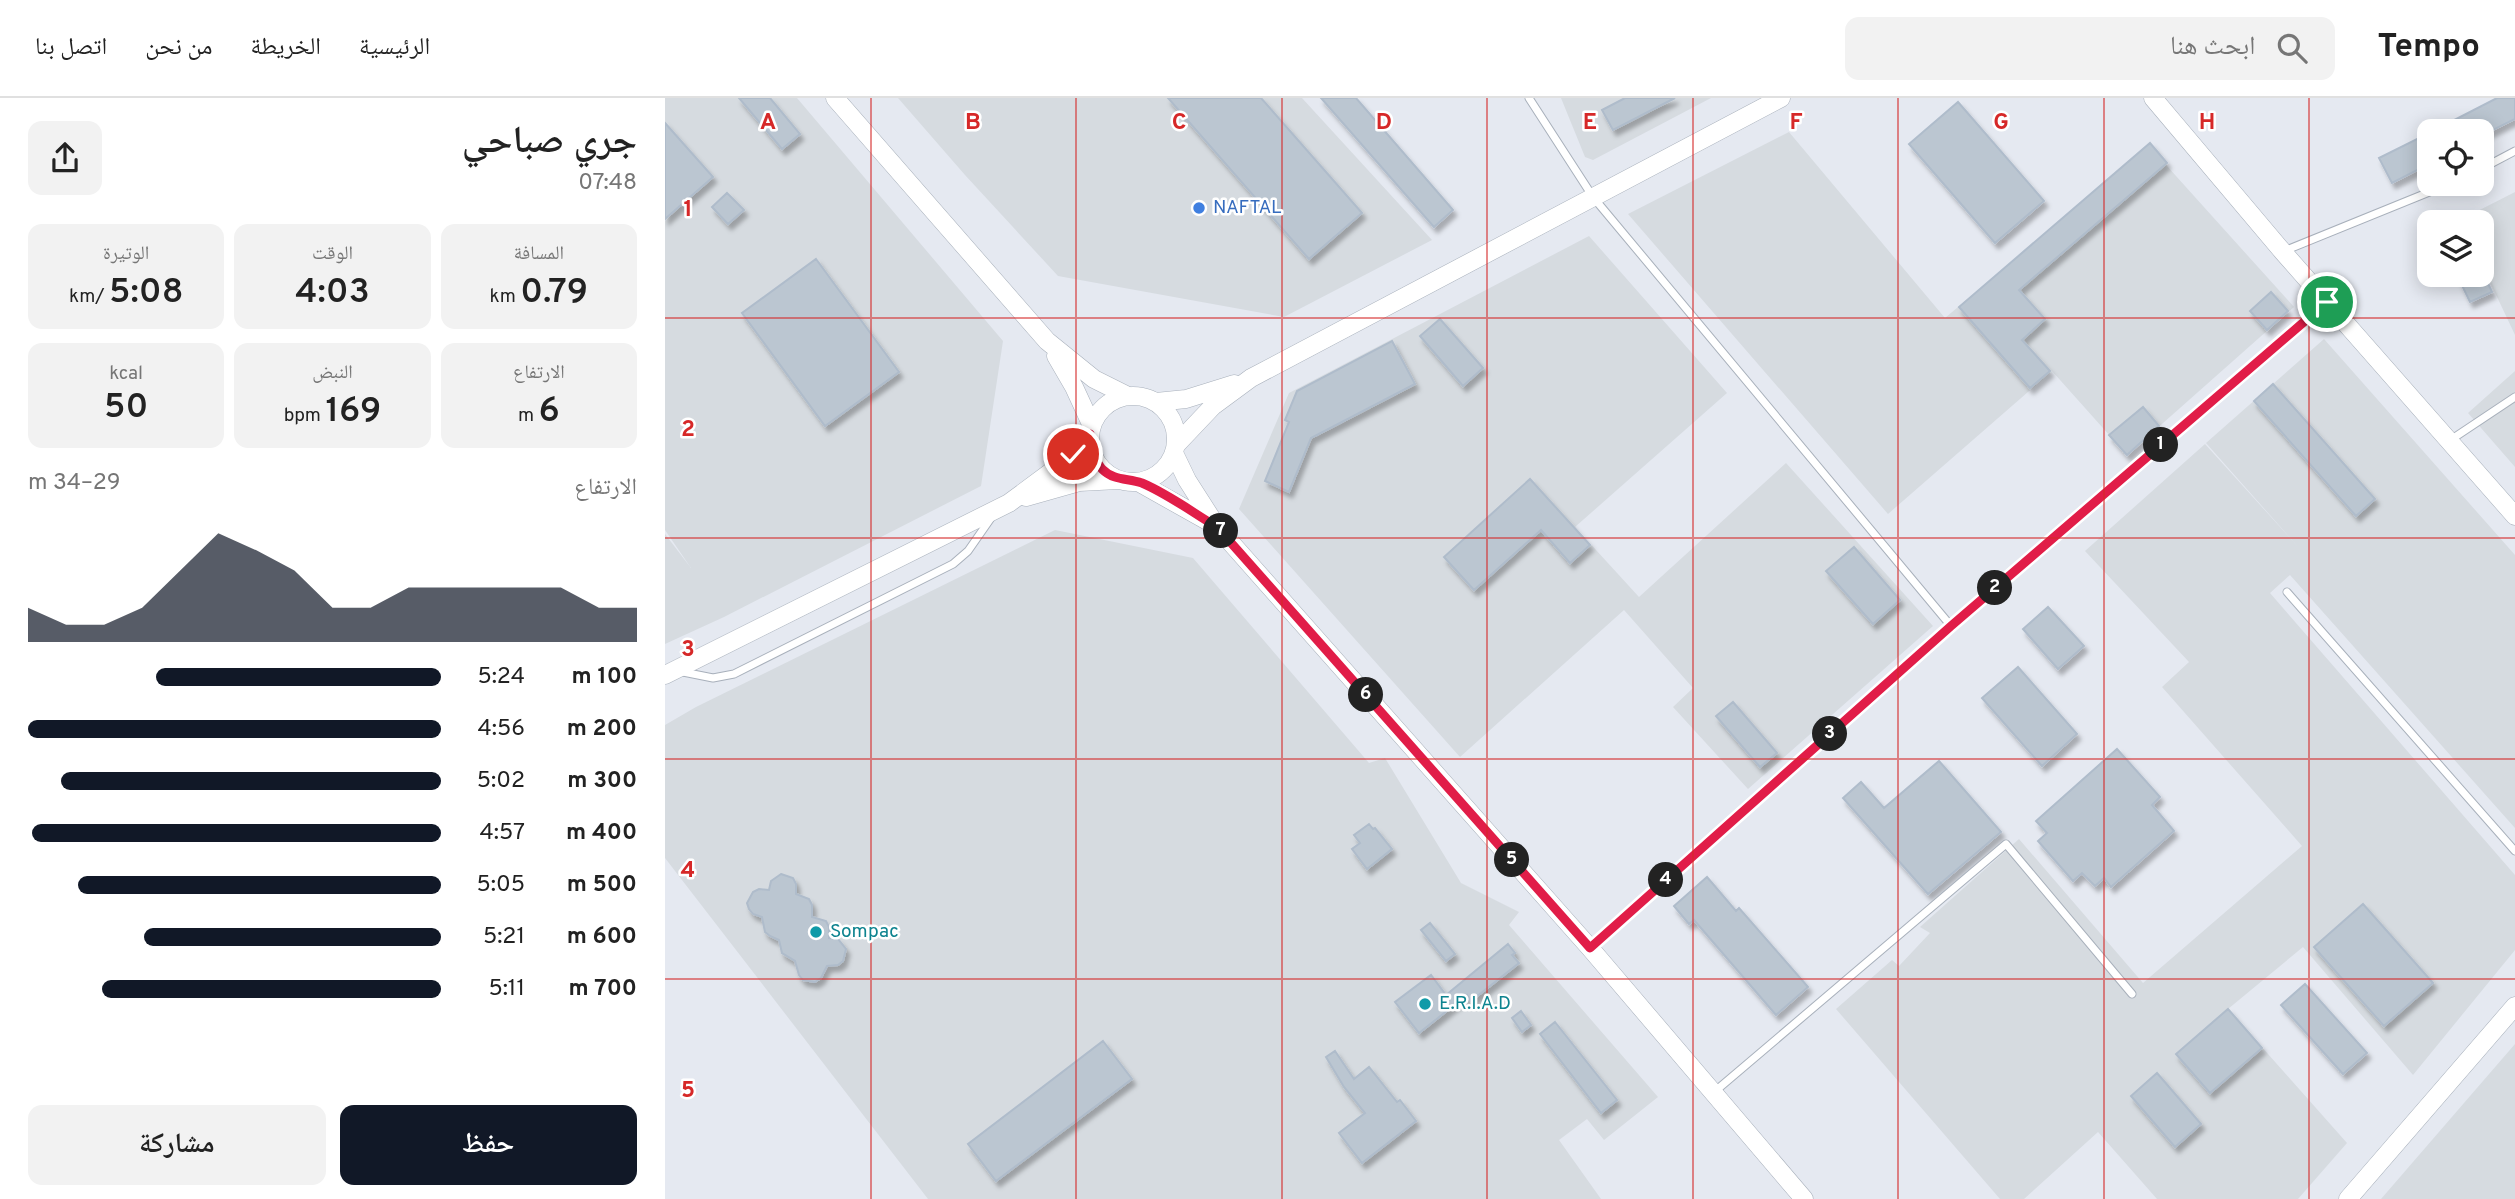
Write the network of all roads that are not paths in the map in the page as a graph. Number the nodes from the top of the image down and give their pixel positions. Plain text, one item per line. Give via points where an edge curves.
1 (835, 98) edge
2 (1529, 98) edge
3 (1781, 98) edge
4 (2153, 98) edge
5 (2515, 151) edge
6 (2494, 162) edge
7 (2419, 196) edge
8 (1593, 197) junction
9 (2283, 251) junction
10 (2327, 302) junction
11 (1047, 341) junction
12 (1251, 378) junction
13 (1128, 396) junction
14 (2515, 397) edge
15 (1156, 402) junction
16 (1091, 430) junction
17 (2449, 440) junction
18 (1175, 448) junction
19 (1119, 480) junction
20 (1138, 482) junction
21 (1003, 505) junction
22 (2515, 516) edge
23 (1217, 527) junction
24 (2287, 593) dead end
25 (1951, 626) junction
26 (670, 673) edge
27 (2515, 851) edge
28 (1590, 948) junction
29 (2132, 994) dead end
30 (2515, 1006) edge
31 (1712, 1094) junction
32 (1804, 1199) edge
33 (2348, 1199) edge

1 - 11 street
2 - 8 lane
3 - 8 street
4 - 9 street
5 - 6 lane
7 - 9 lane
8 - 12 street
8 - 25 lane
9 - 10 street
10 - 17 street
10 - 25 lane
11 - 13 street via 1083,372
11 - 16 street via 1075,387
12 - 15 street via 1200,395
12 - 18 street via 1213,406
13 - 15 street
13 - 16 street via 1110,402 1096,416
14 - 17 lane
15 - 18 street via 1170,416 1177,434
16 - 19 street via 1097,462
16 - 21 street via 1063,463
17 - 22 street
18 - 20 street via 1164,470
18 - 23 street via 1187,480
19 - 20 street
19 - 21 street via 1079,482
20 - 23 street
21 - 26 street
21 - 26 lane via 953,564 720,678
23 - 28 street
24 - 27 lane
25 - 28 lane
28 - 31 street
29 - 31 lane via 2006,844
30 - 33 street
31 - 32 street

